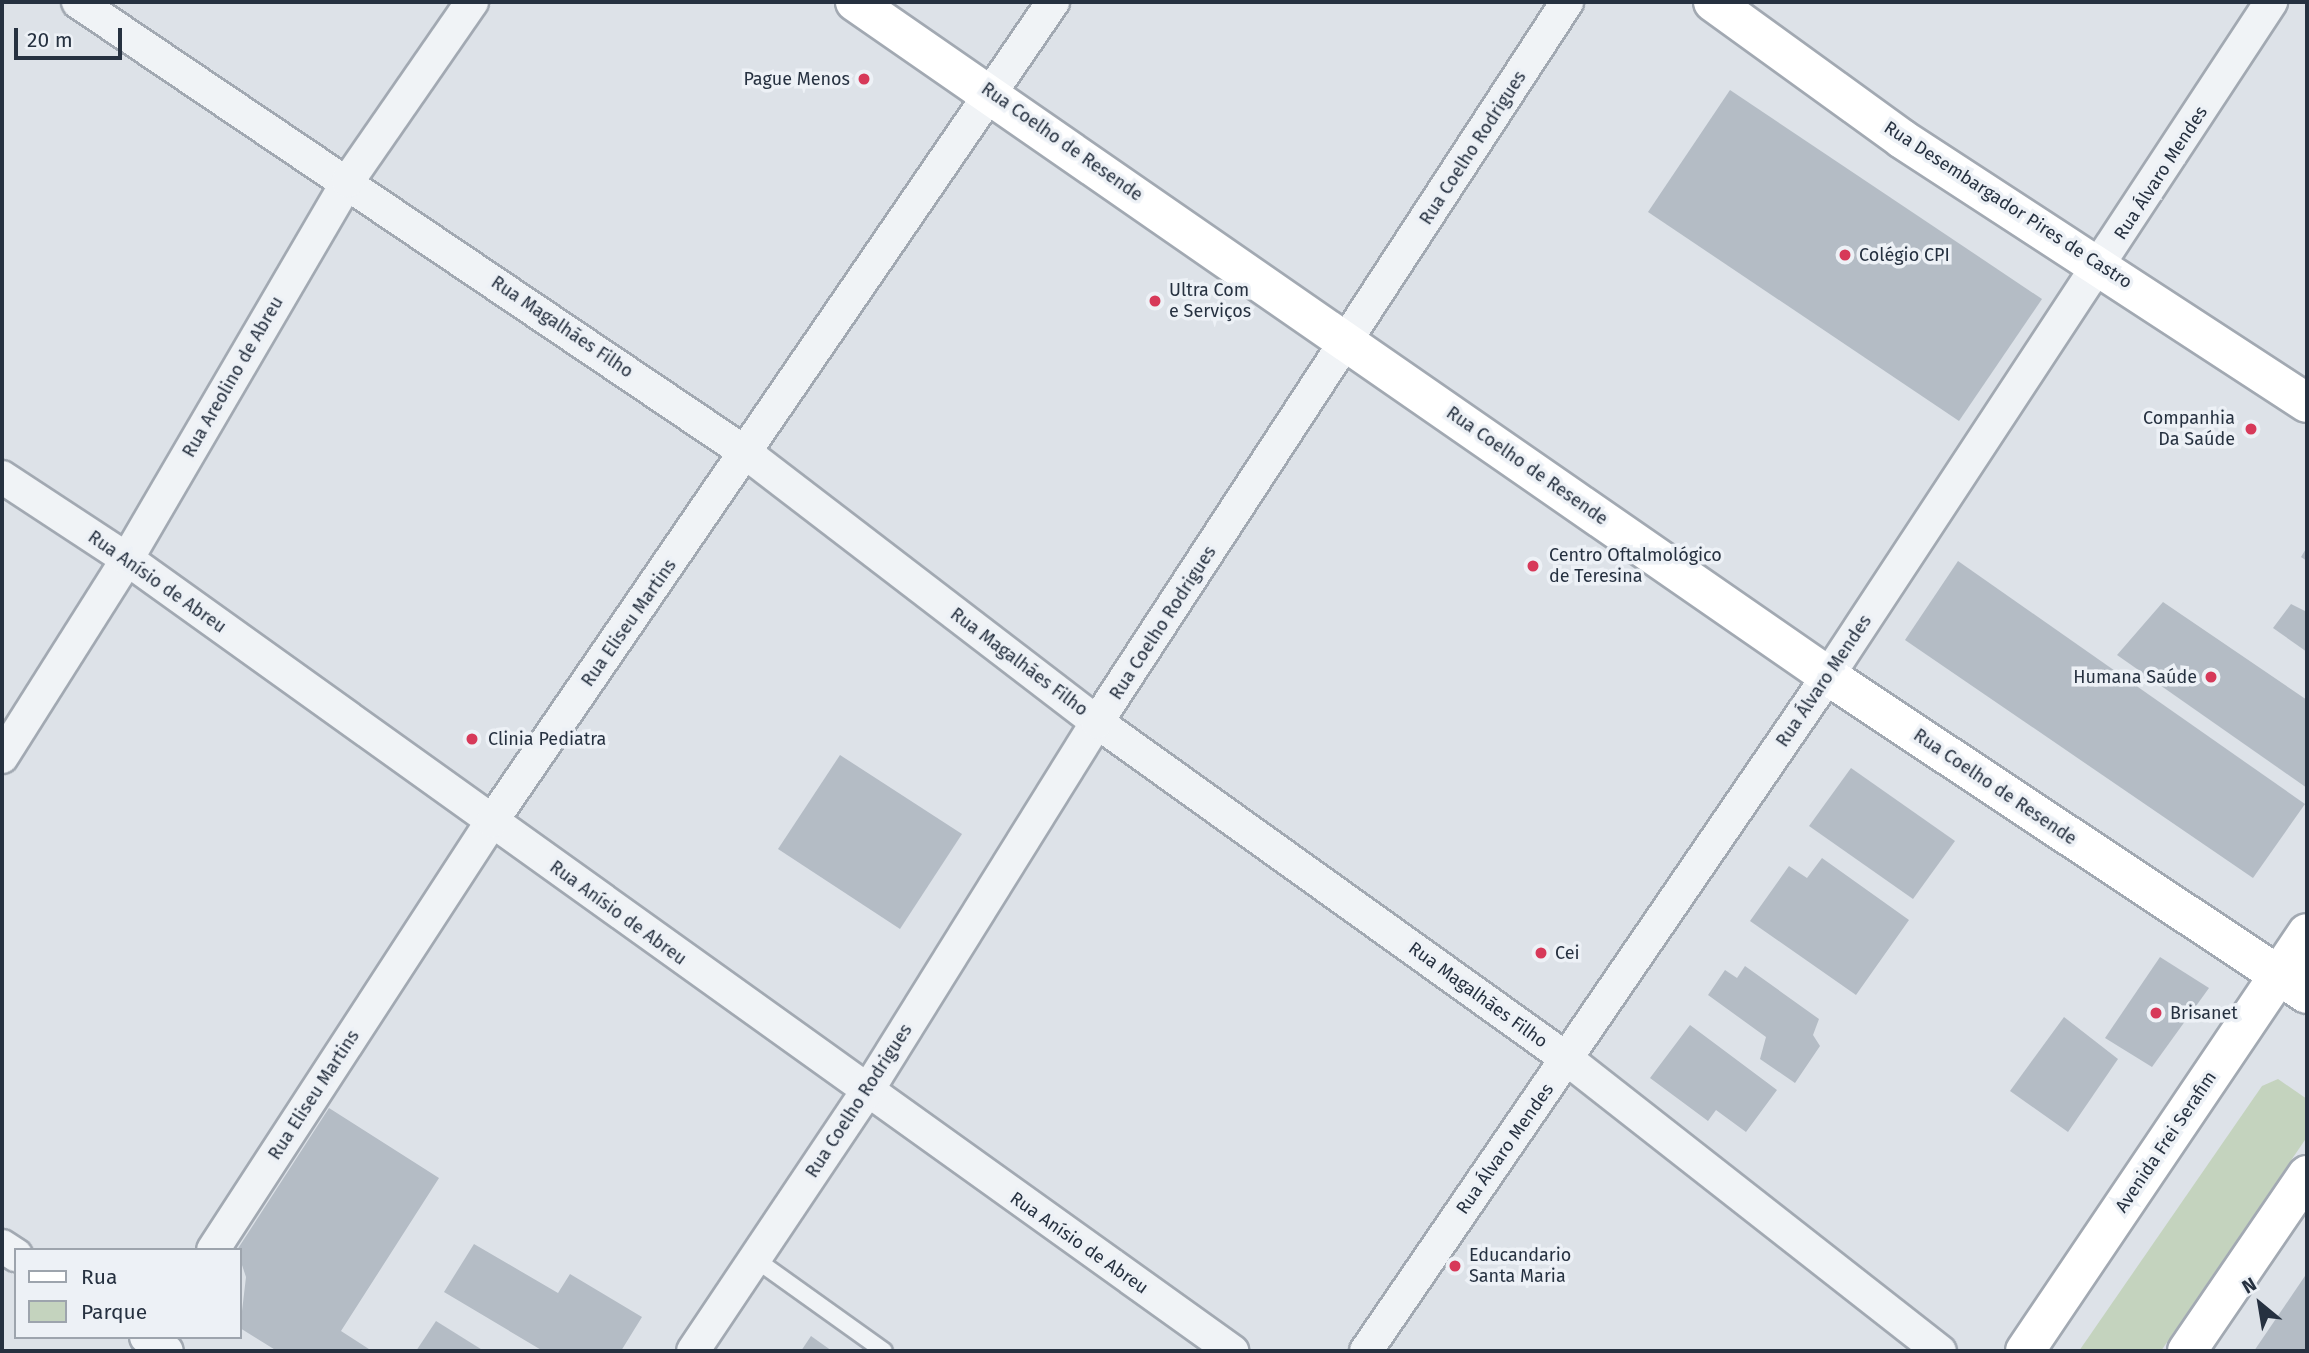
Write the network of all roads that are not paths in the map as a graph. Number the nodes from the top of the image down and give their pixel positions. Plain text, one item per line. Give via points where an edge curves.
1 (78, 2) edge
2 (472, 2) edge
3 (856, 2) edge
4 (1053, 2) edge
5 (1567, 2) edge
6 (1713, 2) edge
7 (2271, 2) edge
8 (994, 93) junction
9 (348, 181) junction
10 (2102, 264) junction
11 (1348, 342) junction
12 (2307, 403) edge
13 (746, 453) junction
14 (2, 477) edge
15 (127, 559) junction
16 (1828, 676) junction
17 (1097, 722) junction
18 (2, 757) edge
19 (492, 821) junction
20 (2307, 933) edge
21 (2293, 985) edge
22 (1567, 1059) junction
23 (866, 1093) junction
24 (2307, 1175) edge
25 (214, 1248) edge
26 (755, 1259) junction
27 (693, 1351) edge
28 (884, 1351) edge
29 (1232, 1351) edge
30 (1366, 1351) edge
31 (1940, 1351) edge
32 (2025, 1351) edge
33 (2187, 1351) edge

1 - 9 street, Rua Magalhães Filho
2 - 9 street, Rua Areolino de Abreu
3 - 8 main road, Rua Coelho de Resende
4 - 8 street, Rua Eliseu Martins
5 - 11 street, Rua Coelho Rodrigues
6 - 10 main road, Rua Desembargador Pires de Castro via 1902,139
7 - 10 street, Rua Álvaro Mendes
8 - 11 main road, Rua Coelho de Resende
8 - 13 street, Rua Eliseu Martins
9 - 13 street, Rua Magalhães Filho
9 - 15 street, Rua Areolino de Abreu
10 - 12 main road, Rua Desembargador Pires de Castro
10 - 16 street, Rua Álvaro Mendes
11 - 16 main road, Rua Coelho de Resende
11 - 17 street, Rua Coelho Rodrigues
13 - 17 street, Rua Magalhães Filho
13 - 19 street, Rua Eliseu Martins
14 - 15 street, Rua Anísio de Abreu
15 - 18 street, Rua Areolino de Abreu
15 - 19 street, Rua Anísio de Abreu
16 - 21 main road, Rua Coelho de Resende
16 - 22 street, Rua Álvaro Mendes
17 - 22 street, Rua Magalhães Filho
17 - 23 street, Rua Coelho Rodrigues
19 - 23 street, Rua Anísio de Abreu
19 - 25 street, Rua Eliseu Martins
20 - 21 main road, Avenida Frei Serafim
21 - 32 main road, Avenida Frei Serafim
22 - 30 street, Rua Álvaro Mendes
22 - 31 street, Rua Magalhães Filho
23 - 26 street, Rua Coelho Rodrigues
23 - 29 street, Rua Anísio de Abreu
24 - 33 main road
26 - 27 street, Rua Coelho Rodrigues
26 - 28 lane

